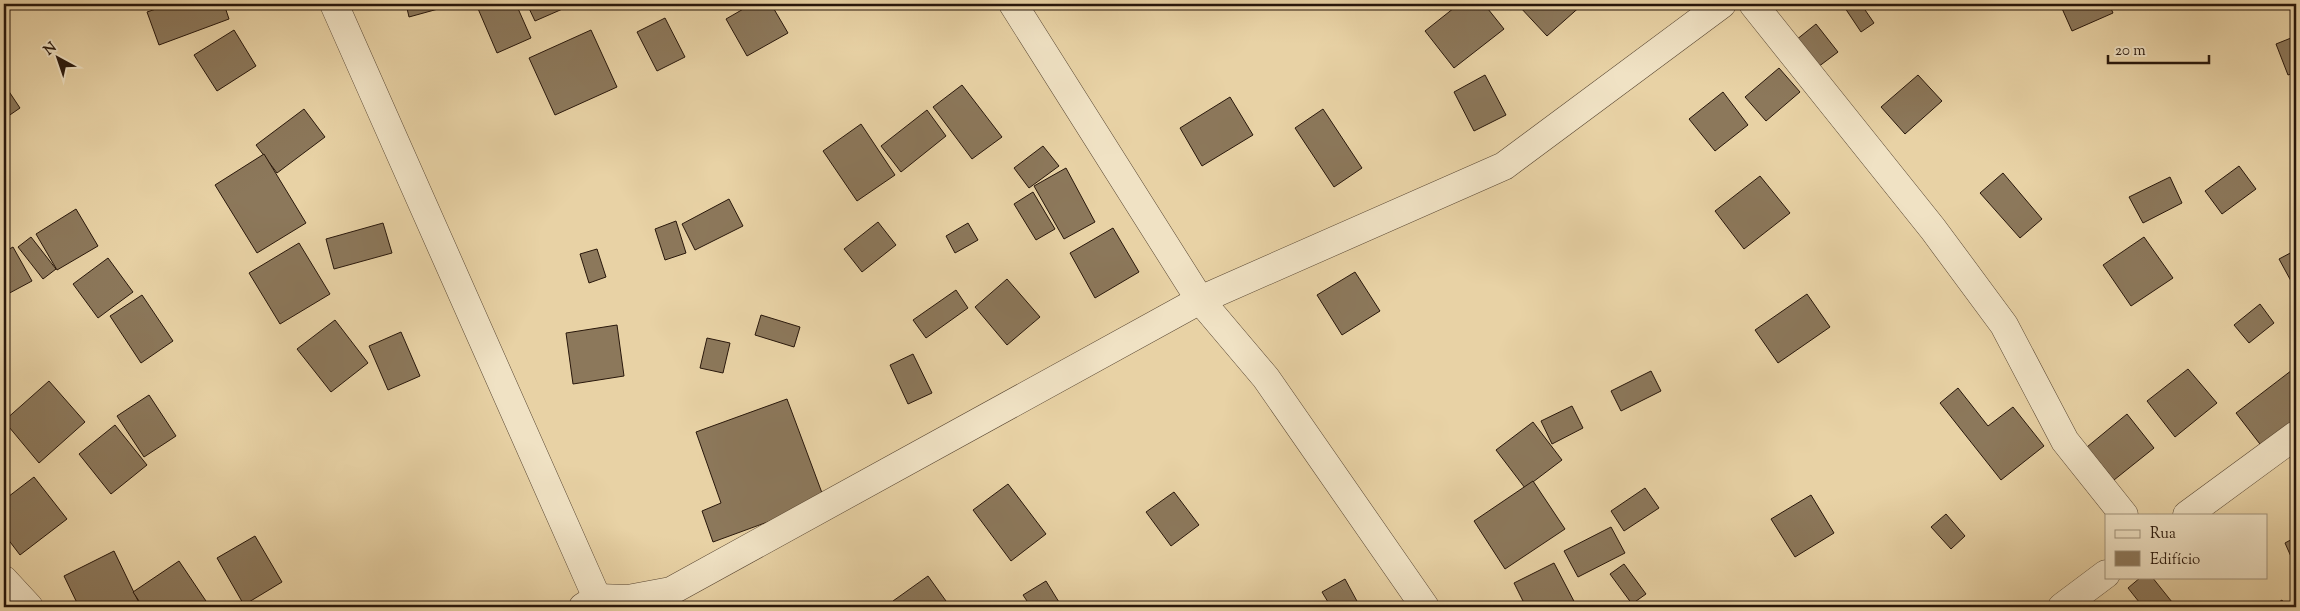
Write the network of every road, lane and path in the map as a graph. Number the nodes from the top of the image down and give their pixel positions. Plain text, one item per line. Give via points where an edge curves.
1 (334, 4) edge
2 (1013, 4) edge
3 (1722, 4) edge
4 (1753, 4) edge
5 (1200, 300) junction
6 (2296, 435) edge
7 (2123, 514) edge
8 (2188, 514) edge
9 (2105, 575) edge
10 (4, 580) edge
11 (590, 603) edge
12 (29, 607) edge
13 (1425, 607) edge
14 (2062, 607) edge

1 - 11 street
2 - 5 street
3 - 5 street via 1504,166
4 - 7 street via 1933,229 2004,325 2065,441
5 - 11 street via 671,592
5 - 13 street via 1266,378
6 - 8 street
9 - 14 street
10 - 12 street

